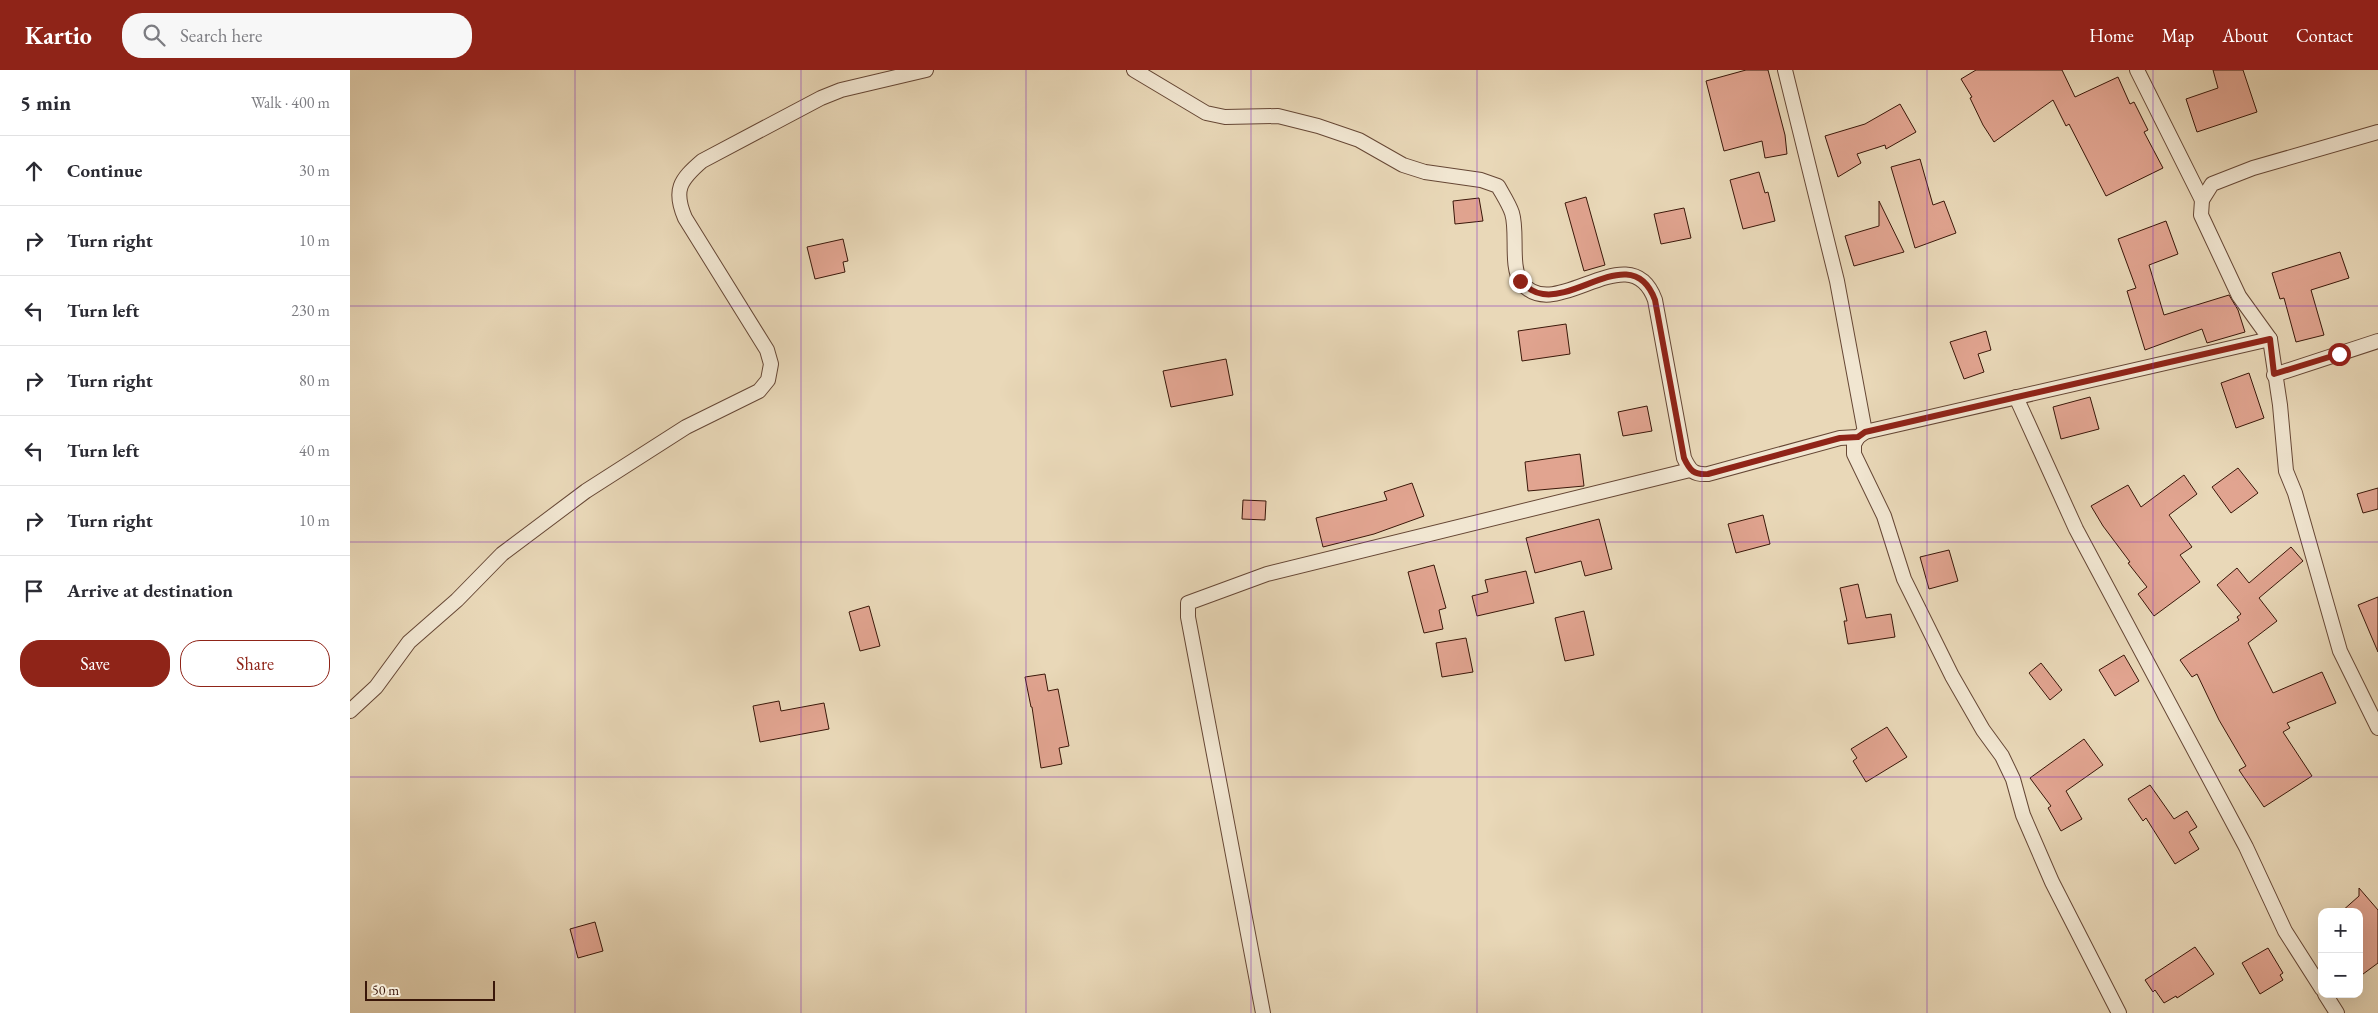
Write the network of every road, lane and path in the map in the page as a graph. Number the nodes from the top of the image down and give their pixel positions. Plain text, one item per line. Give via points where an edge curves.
1 (926, 70) edge
2 (1134, 70) edge
3 (1785, 70) edge
4 (2138, 70) edge
5 (2378, 132) edge
6 (2202, 200) junction
7 (2270, 339) junction
8 (2378, 341) edge
9 (2274, 374) junction
10 (2016, 397) junction
11 (1862, 435) junction
12 (1690, 470) junction
13 (350, 711) edge
14 (2378, 728) edge
15 (2318, 983) edge
16 (2328, 998) edge
17 (1264, 1013) edge
18 (2120, 1013) edge
19 (2337, 1013) edge

1 - 13 street via 841,90 821,98 702,161 685,176 678,202 767,350 771,364 768,380 759,392 686,428 586,491 502,554 409,642 376,687
2 - 12 street via 1206,113 1225,117 1278,116 1318,126 1359,140 1403,165 1498,186 1513,214 1520,281 1530,290 1558,294 1617,274 1631,275 1644,281 1655,300 1684,458
3 - 11 street via 1836,281
4 - 6 street
5 - 6 street via 2252,168 2212,184
6 - 7 street via 2201,215 2239,296
7 - 9 street
7 - 10 street
8 - 9 street
9 - 14 street via 2286,471 2340,651
10 - 11 street
10 - 15 street via 2076,529 2246,847 2285,931
11 - 12 street via 1708,474
11 - 18 street via 1854,444 1854,454 1884,516 1904,579 1952,676 2002,756 2052,882
12 - 17 street via 1267,574 1188,603 1188,617
16 - 19 street

